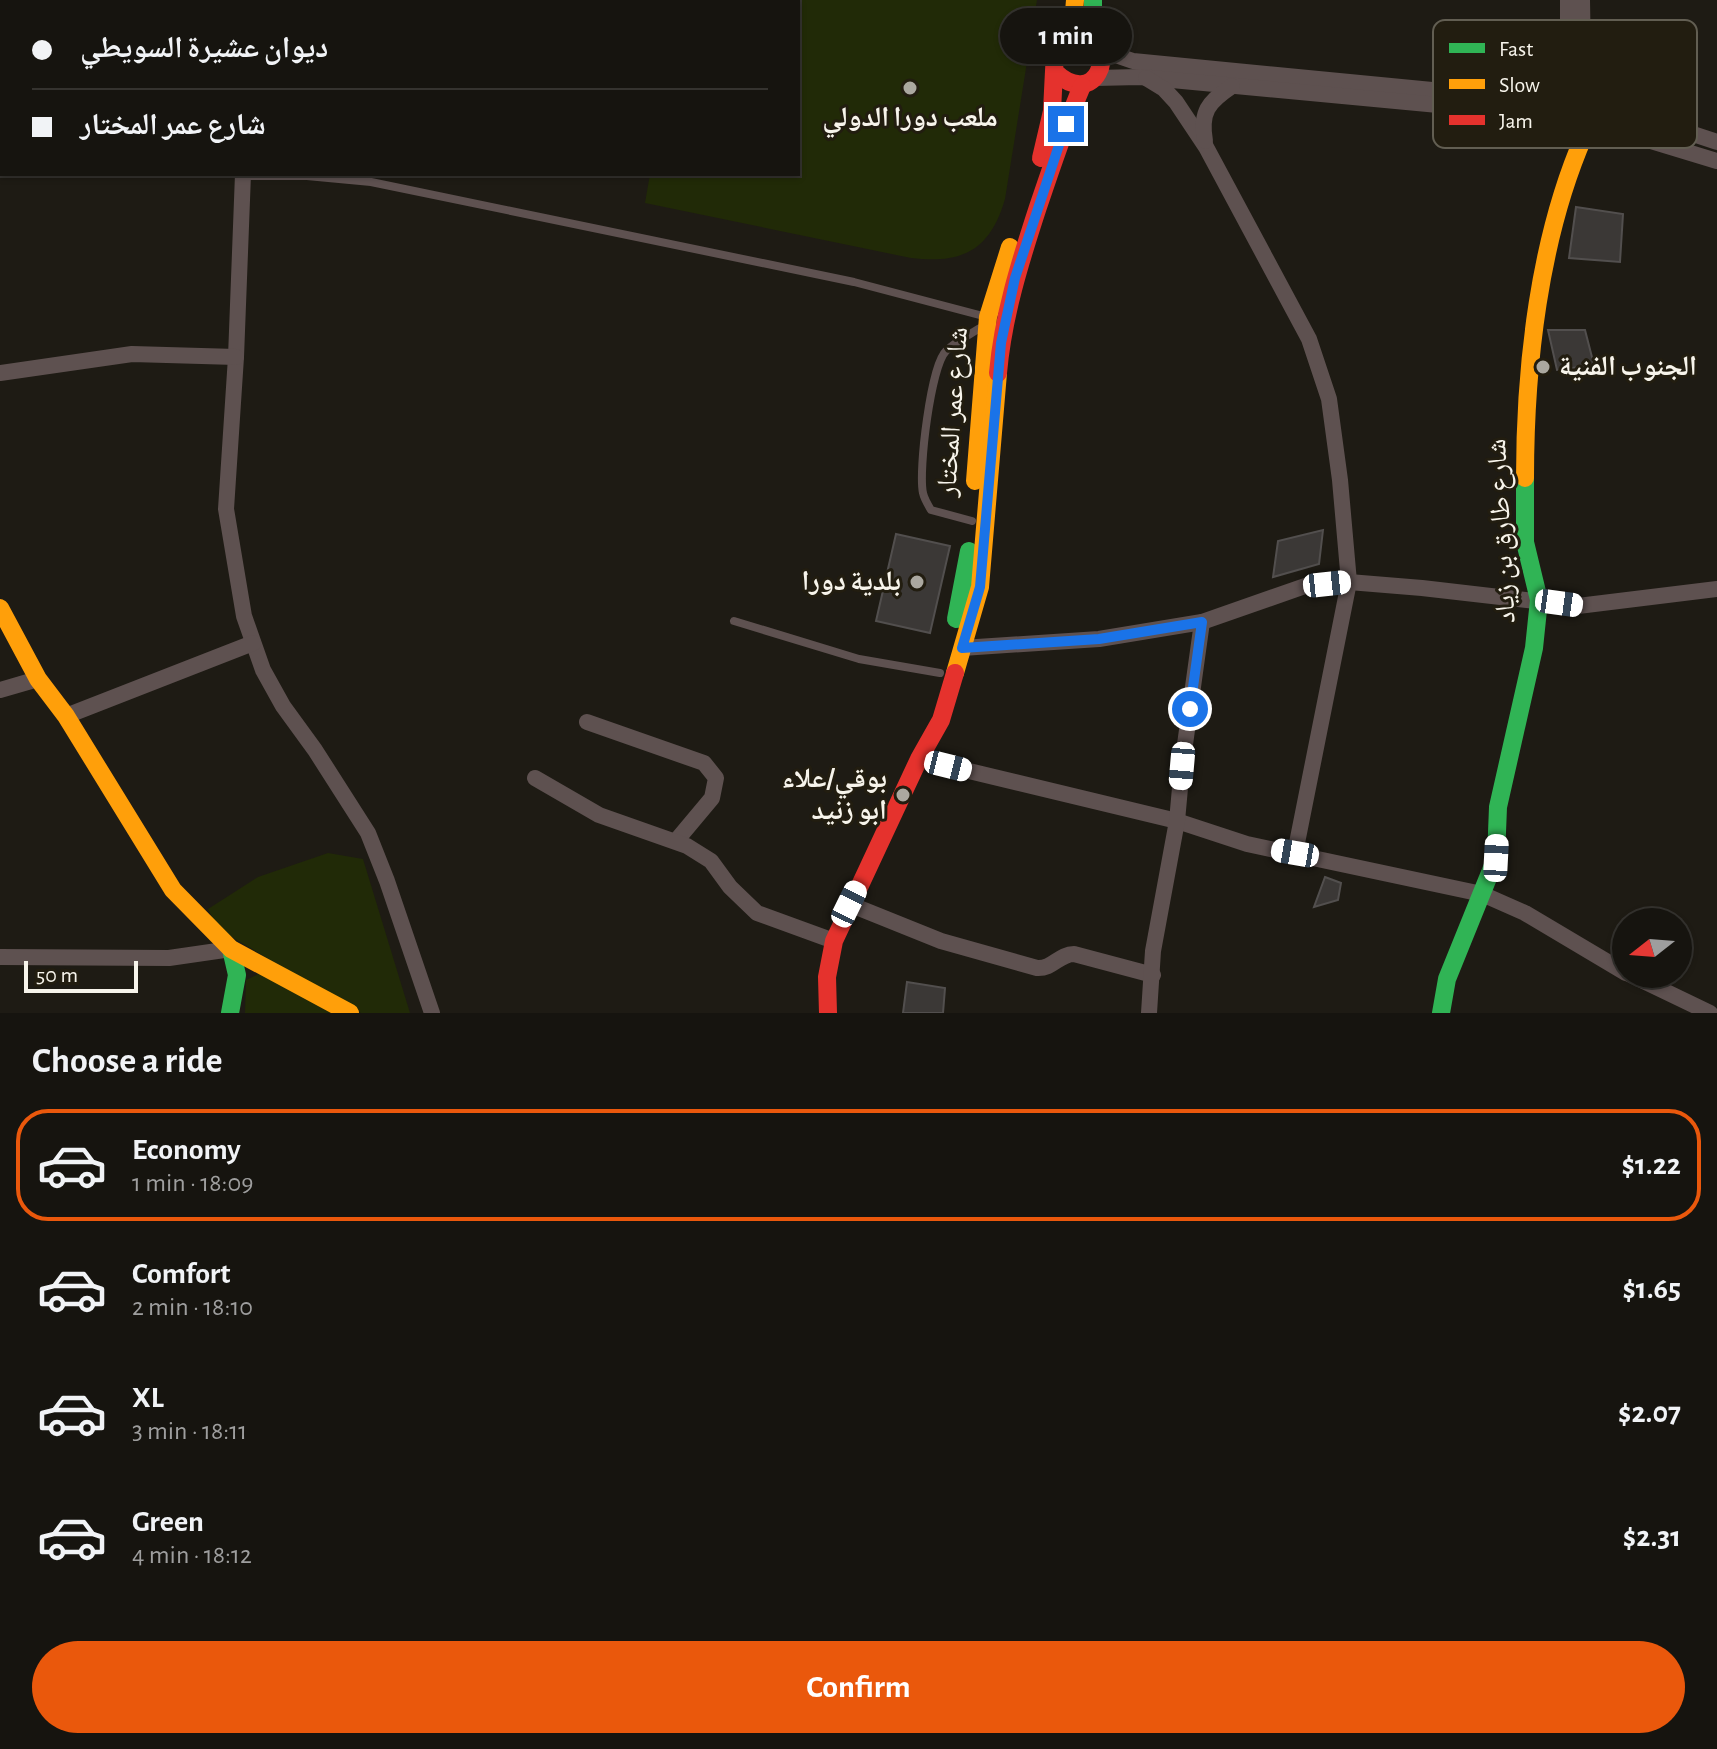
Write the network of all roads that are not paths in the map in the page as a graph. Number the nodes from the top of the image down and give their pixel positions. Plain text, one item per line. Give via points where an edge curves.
1 (1075, 0) edge
2 (1093, 0) edge
3 (1582, 0) edge
4 (1582, 20) edge
5 (1072, 37) junction
6 (1096, 46) junction
7 (1055, 72) junction
8 (1146, 78) junction
9 (1089, 82) junction
10 (1232, 86) junction
11 (1433, 90) edge
12 (1433, 105) edge
13 (1697, 135) edge
14 (1717, 142) edge
15 (1206, 147) junction
16 (1560, 148) edge
17 (1580, 148) edge
18 (1674, 148) edge
19 (1717, 161) edge
20 (243, 176) edge
21 (307, 176) edge
22 (1565, 179) junction
23 (987, 321) junction
24 (236, 357) junction
25 (0, 373) edge
26 (972, 521) junction
27 (1349, 582) junction
28 (1717, 589) edge
29 (1539, 600) junction
30 (0, 608) edge
31 (734, 621) dead end
32 (1202, 622) junction
33 (253, 643) junction
34 (962, 648) junction
35 (940, 673) junction
36 (38, 679) junction
37 (0, 690) edge
38 (66, 716) junction
39 (587, 722) dead end
40 (919, 759) junction
41 (535, 778) dead end
42 (1177, 821) junction
43 (676, 841) junction
44 (1295, 853) junction
45 (1482, 894) junction
46 (849, 904) junction
47 (834, 941) junction
48 (231, 949) junction
49 (0, 957) edge
50 (1612, 964) edge
51 (1153, 975) junction
52 (1658, 988) edge
53 (230, 1013) edge
54 (350, 1013) edge
55 (432, 1013) edge
56 (828, 1013) edge
57 (1149, 1013) edge
58 (1441, 1013) edge
59 (1710, 1013) edge

1 - 5 main road
2 - 6 main road
3 - 4 street
5 - 6 main road
5 - 7 main road via 1055,51
6 - 9 main road via 1102,64
6 - 11 street via 1133,61
7 - 9 main road via 1068,84
7 - 23 main road, شارع عمر المختار via 1043,153
8 - 9 street
8 - 10 street
8 - 15 street via 1176,102
9 - 34 main road, شارع عمر المختار via 1066,124 1007,309 980,587
10 - 12 street
10 - 15 street via 1204,114
13 - 14 street
15 - 27 street via 1309,339 1329,399
16 - 22 street
17 - 22 main road, شارع طارق بن زياد
18 - 19 street
20 - 24 street
21 - 23 lane via 371,182 854,282
22 - 29 main road, شارع طارق بن زياد via 1534,321 1525,430 1525,542
23 - 26 main road, شارع عمر المختار
23 - 26 lane via 944,352 923,453 923,493 931,510
24 - 25 street via 132,354
24 - 33 street via 226,509
26 - 35 main road, شارع عمر المختار via 959,612
27 - 29 street
27 - 32 street via 1305,586
27 - 44 street
28 - 29 street via 1578,606
29 - 45 main road, شارع طارق بن زياد via 1534,648 1498,807 1496,858
30 - 36 main road
31 - 35 lane via 859,659
32 - 34 street via 1099,639
32 - 42 street
33 - 38 street
33 - 55 street via 283,706 368,833
34 - 40 main road, شارع عمر المختار via 941,720
35 - 40 main road, شارع عمر المختار
36 - 37 street
36 - 38 main road
38 - 48 main road via 173,890
39 - 43 street via 704,763 716,778 712,798
40 - 42 street
40 - 46 main road, شارع عمر المختار
41 - 43 street via 599,815
42 - 44 street
42 - 51 street
43 - 47 street via 711,861 757,913
44 - 45 street
45 - 50 street
45 - 58 main road, شارع طارق بن زياد via 1447,979
46 - 47 main road, شارع عمر المختار
46 - 51 street via 952,945 1037,968 1074,954
47 - 56 main road, شارع عمر المختار via 828,964
48 - 49 street via 169,958
48 - 53 main road via 237,975
48 - 54 main road
51 - 57 street
52 - 59 street

